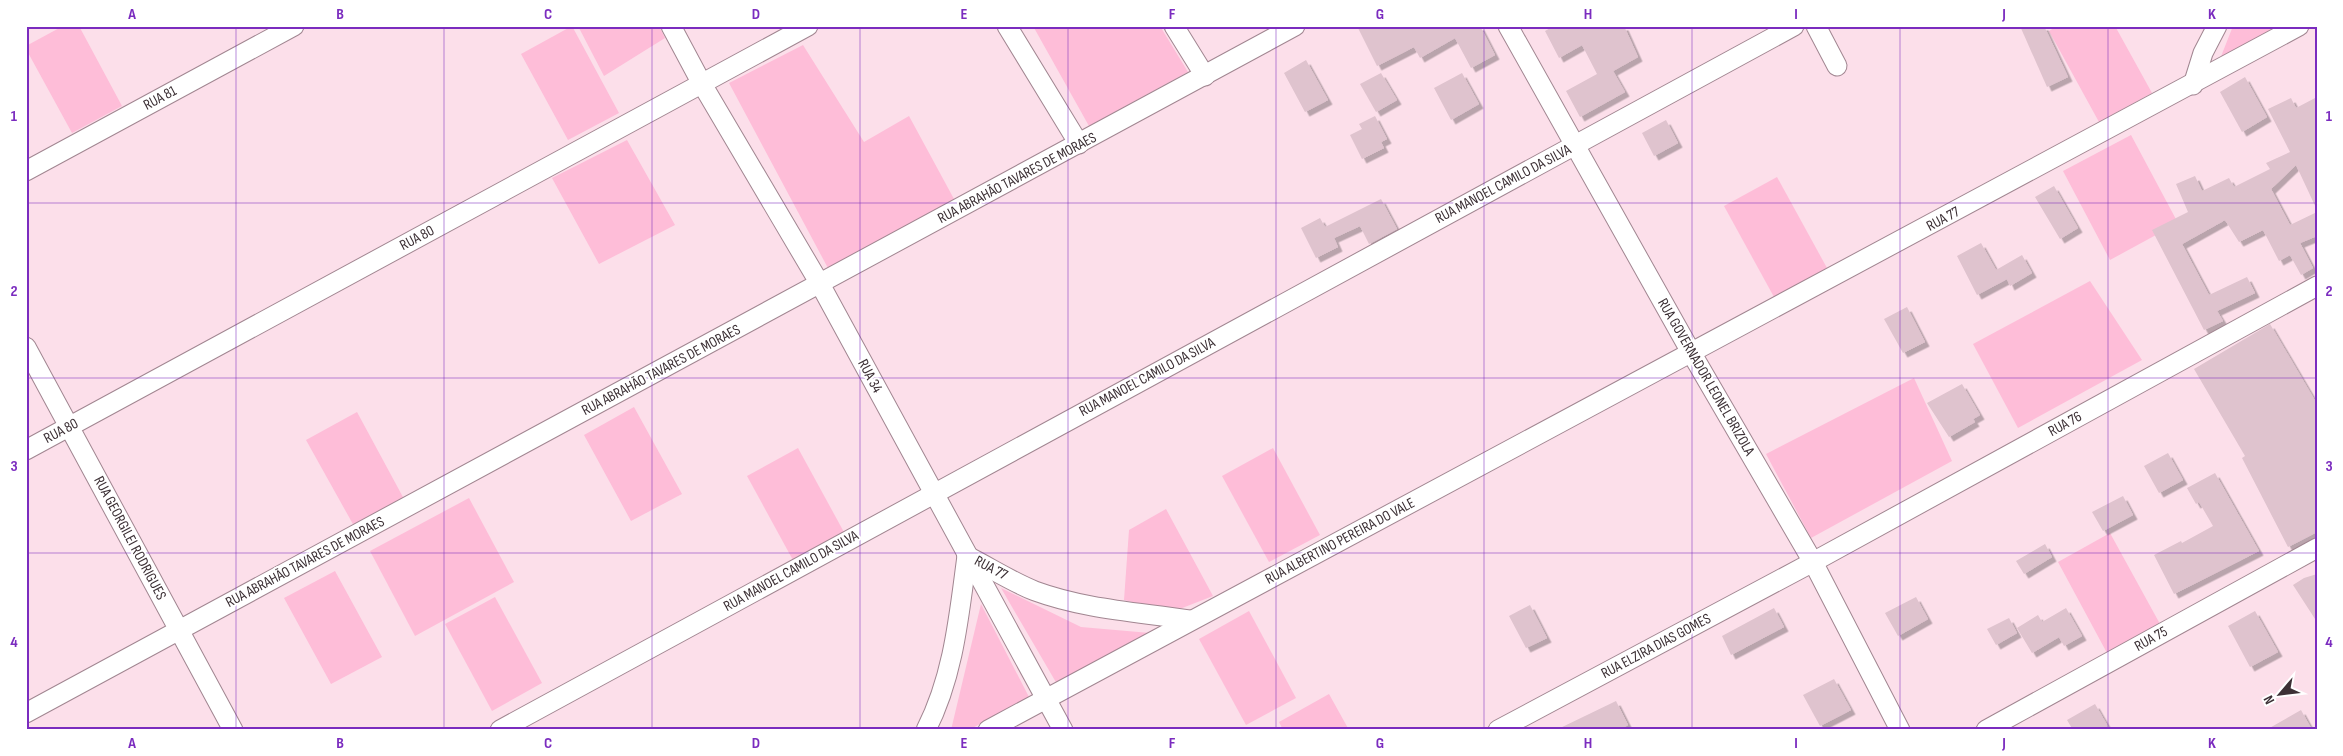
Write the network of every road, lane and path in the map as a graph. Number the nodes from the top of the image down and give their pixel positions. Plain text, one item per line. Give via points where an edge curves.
1 (294, 26) edge
2 (671, 26) edge
3 (808, 26) edge
4 (1007, 26) edge
5 (1174, 26) edge
6 (1295, 26) edge
7 (1508, 26) edge
8 (1794, 26) edge
9 (1816, 26) edge
10 (2217, 26) edge
11 (2299, 26) edge
12 (1838, 66) dead end
13 (1205, 76) junction
14 (702, 84) junction
15 (2193, 85) junction
16 (1079, 144) junction
17 (1575, 144) junction
18 (26, 171) edge
19 (820, 284) junction
20 (2317, 286) edge
21 (26, 347) edge
22 (1692, 354) junction
23 (70, 427) junction
24 (26, 450) edge
25 (933, 493) junction
26 (2317, 548) edge
27 (967, 556) junction
28 (1813, 562) junction
29 (1189, 620) junction
30 (180, 630) junction
31 (1047, 698) junction
32 (26, 713) edge
33 (234, 730) edge
34 (500, 730) edge
35 (926, 730) edge
36 (988, 730) edge
37 (1063, 730) edge
38 (1498, 730) edge
39 (1900, 730) edge
40 (1986, 730) edge

1 - 18 street, RUA 81
2 - 14 street, RUA 34
3 - 14 street, RUA 80
4 - 16 street
5 - 13 street
6 - 13 street, RUA ABRAHÃO TAVARES DE MORAES
7 - 17 street, RUA GOVERNADOR LEONEL BRIZOLA
8 - 17 street, RUA MANOEL CAMILO DA SILVA
9 - 12 street
10 - 15 street
11 - 15 street, RUA 77
13 - 16 street, RUA ABRAHÃO TAVARES DE MORAES
14 - 19 street, RUA 34
14 - 23 street, RUA 80
15 - 22 street, RUA 77
16 - 19 street, RUA ABRAHÃO TAVARES DE MORAES
17 - 22 street, RUA GOVERNADOR LEONEL BRIZOLA
17 - 25 street, RUA MANOEL CAMILO DA SILVA
19 - 25 street, RUA 34
19 - 30 street, RUA ABRAHÃO TAVARES DE MORAES
20 - 28 street, RUA 76
21 - 23 street, RUA GEORGILEI RODRIGUES
22 - 28 street, RUA GOVERNADOR LEONEL BRIZOLA
22 - 29 street, RUA ALBERTINO PEREIRA DO VALE
23 - 24 street, RUA 80
23 - 30 street, RUA GEORGILEI RODRIGUES
25 - 27 street, RUA 34
25 - 34 street, RUA MANOEL CAMILO DA SILVA
26 - 40 street, RUA 75
27 - 29 street, RUA 77 via 1033,590 1065,600 1091,607
27 - 31 street, RUA 34
27 - 35 street, RUA 77 via 947,678
28 - 38 street, RUA ELZIRA DIAS GOMES
28 - 39 street, RUA GOVERNADOR LEONEL BRIZOLA
29 - 31 street, RUA ALBERTINO PEREIRA DO VALE
30 - 32 street, RUA ABRAHÃO TAVARES DE MORAES
30 - 33 street, RUA GEORGILEI RODRIGUES
31 - 36 street, RUA ALBERTINO PEREIRA DO VALE
31 - 37 street, RUA 34

